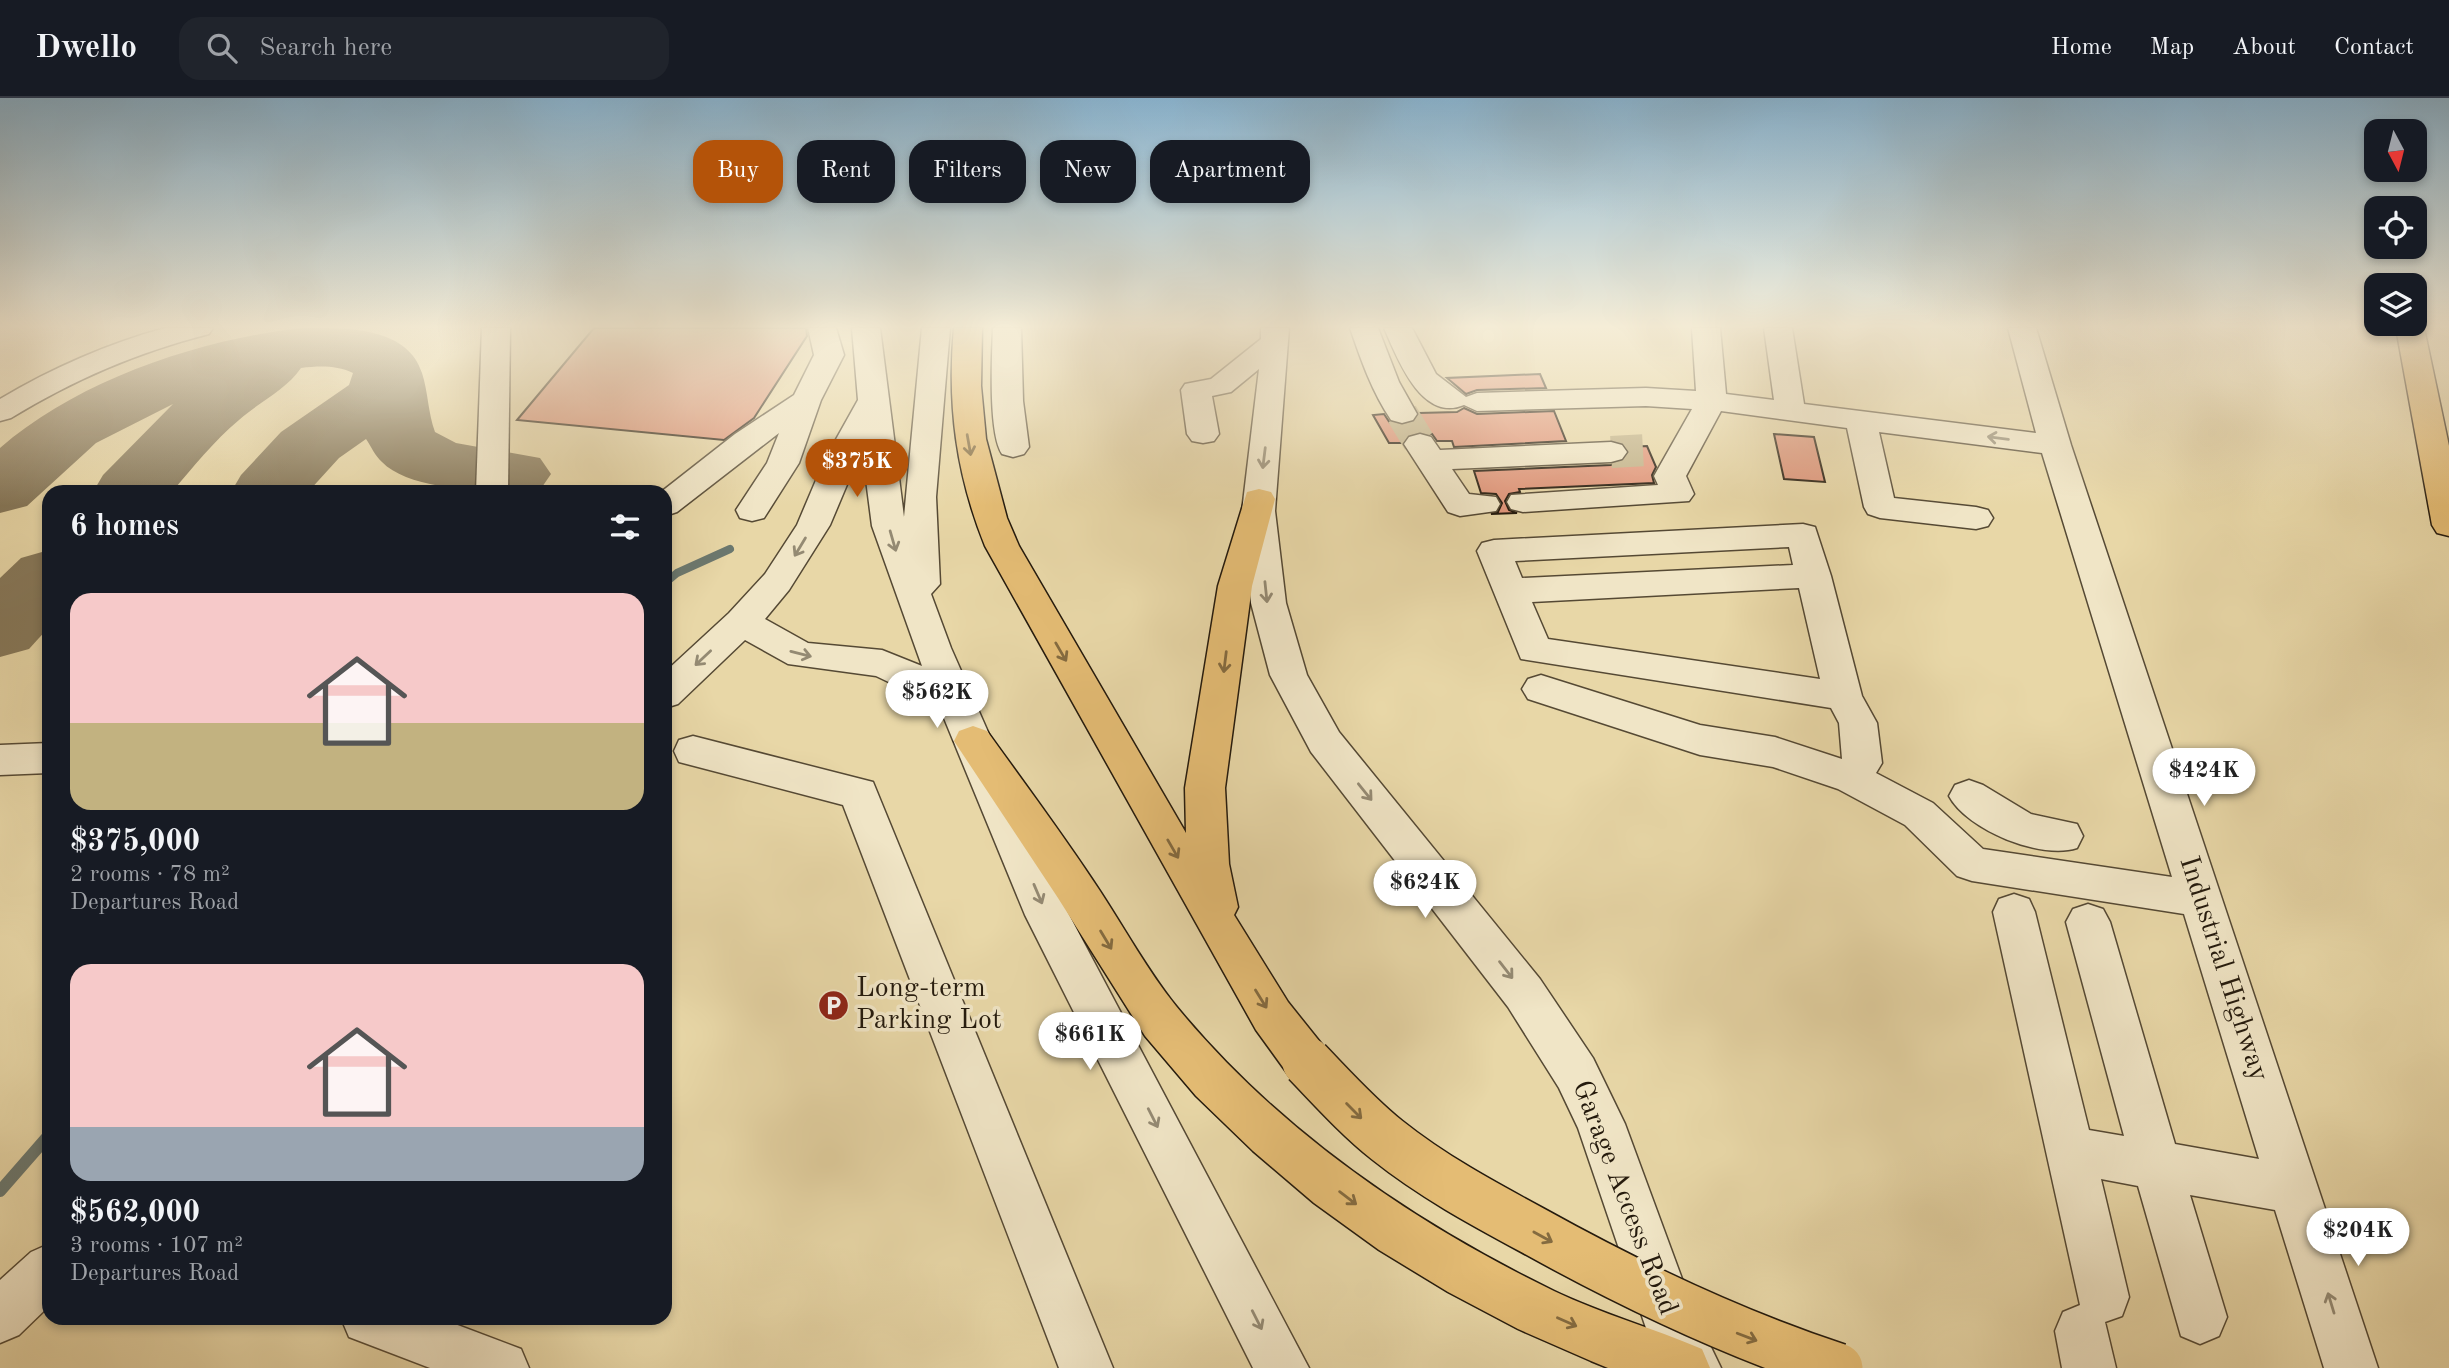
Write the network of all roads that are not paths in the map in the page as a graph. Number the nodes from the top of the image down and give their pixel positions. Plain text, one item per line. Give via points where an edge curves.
1 (40, 387) edge
2 (495, 387) edge
3 (813, 387) edge
4 (873, 387) edge
5 (931, 387) edge
6 (967, 387) edge
7 (1008, 387) edge
8 (1212, 387) edge
9 (1273, 387) edge
10 (1387, 387) edge
11 (1431, 387) edge
12 (1711, 387) edge
13 (1787, 387) edge
14 (2039, 387) edge
15 (2422, 387) edge
16 (874, 398) junction
17 (806, 400) junction
18 (1712, 401) junction
19 (1790, 409) junction
20 (0, 412) edge
21 (1402, 414) tunnel mouth
22 (1861, 420) junction
23 (1203, 434) dead end
24 (2056, 445) junction
25 (1013, 446) dead end
26 (1685, 449) junction
27 (1649, 450) tunnel mouth
28 (1611, 452) tunnel mouth
29 (492, 485) edge
30 (672, 499) edge
31 (1259, 499) junction
32 (1523, 502) dead end
33 (1484, 504) dead end
34 (752, 510) dead end
35 (1976, 518) dead end
36 (2449, 525) edge
37 (742, 622) junction
38 (933, 648) junction
39 (672, 687) edge
40 (1541, 689) dead end
41 (1843, 696) junction
42 (954, 697) junction
43 (973, 741) junction
44 (693, 751) dead end
45 (42, 758) edge
46 (0, 760) edge
47 (1853, 778) junction
48 (1969, 796) dead end
49 (2062, 836) dead end
50 (2200, 899) junction
51 (2014, 912) dead end
52 (2088, 922) dead end
53 (1226, 940) junction
54 (2069, 1150) junction
55 (2157, 1165) junction
56 (2295, 1189) junction
57 (42, 1277) edge
58 (0, 1316) edge
59 (2200, 1317) dead end
60 (387, 1325) edge
61 (2091, 1332) edge
62 (1684, 1358) edge
63 (502, 1368) edge
64 (1086, 1368) edge
65 (1282, 1368) edge
66 (1838, 1368) edge
67 (2351, 1368) edge

1 - 20 street
2 - 29 street
3 - 17 street
4 - 16 street
5 - 38 street via 919,532
6 -> 53 highway via 967,427 978,484 992,524
7 - 25 street
8 - 23 street via 1196,390
9 -> 31 street, Garage Access Road
10 - 21 street
11 - 18 street via 1465,401 1646,397
12 - 18 street
13 - 19 street
14 - 24 street, Industrial Highway
15 - 36 highway
16 -> 37 street via 802,545
16 -> 38 street via 889,526
17 - 30 street
17 - 34 street via 783,463
18 - 19 street
18 - 26 street
19 - 22 street
24 -> 22 street
22 - 35 street via 1880,507
24 - 50 street, Industrial Highway
26 - 27 street
26 - 32 street via 1670,476 1678,494
28 - 33 street via 1425,451 1460,505
31 -> 53 highway via 1235,586 1205,788 1208,864
31 -> 62 street, Garage Access Road via 1271,627 1293,690 1325,742 1524,993 1559,1044 1601,1124
37 -> 39 street
37 -> 42 street via 801,655 882,663
38 - 42 street
40 - 47 street via 1700,740 1775,752
41 - 41 street via 1803,535 1494,551 1534,650
41 - 47 street via 1858,723 1862,763
42 - 43 street
43 -> 62 highway via 1160,1021 1240,1107 1317,1175 1407,1238 1512,1296 1618,1345
43 -> 65 street via 1047,915
44 - 64 street via 859,793
45 - 46 street
47 - 50 street via 1919,814 1972,864
48 - 49 street via 2022,829
50 - 56 street, Industrial Highway
51 - 54 street
52 - 55 street
53 -> 66 highway, bridge via 1272,1017 1307,1062 1389,1141 1491,1207 1646,1293 1699,1318
54 - 55 street
54 - 61 street
55 - 56 street
55 - 59 street
67 -> 56 street, Industrial Highway
57 - 58 street
60 - 63 street

